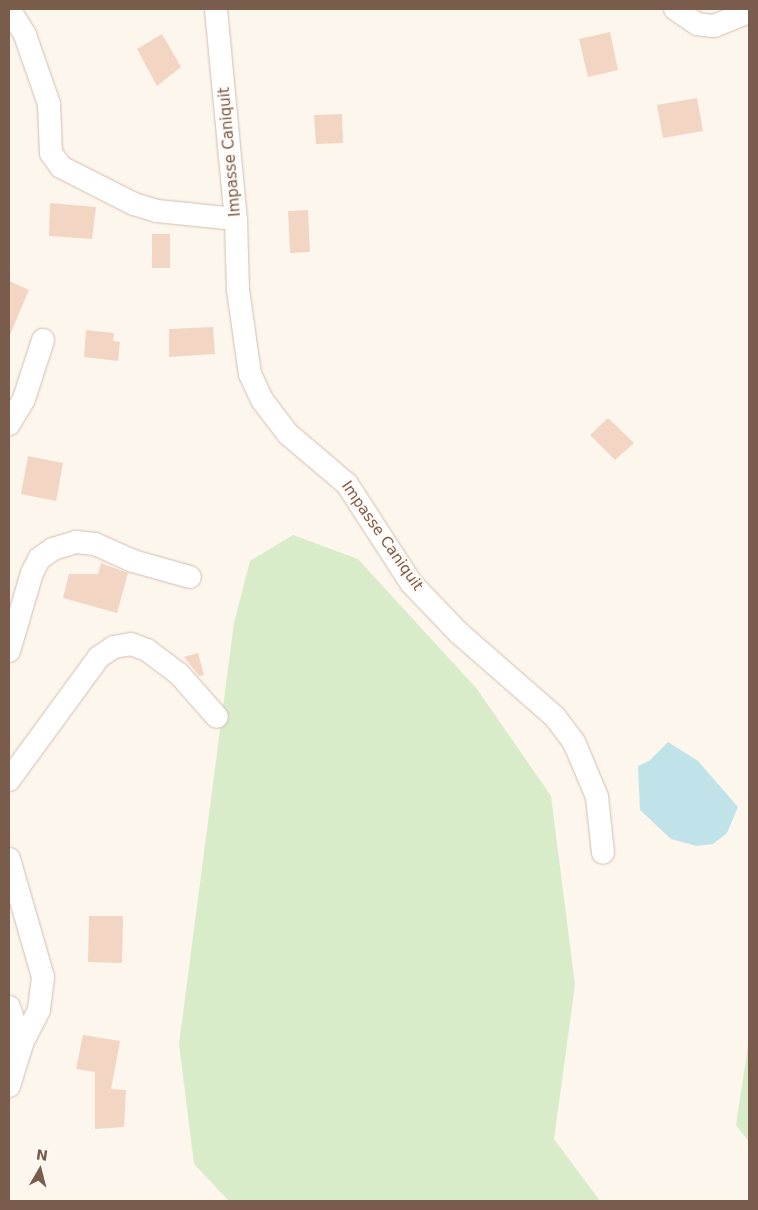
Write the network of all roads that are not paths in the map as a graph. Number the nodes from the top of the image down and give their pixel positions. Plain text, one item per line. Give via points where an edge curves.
1 (216, 9) edge
2 (675, 9) edge
3 (9, 10) edge
4 (749, 12) edge
5 (236, 219) junction
6 (42, 340) dead end
7 (9, 424) edge
8 (190, 577) dead end
9 (9, 651) edge
10 (217, 717) dead end
11 (9, 780) edge
12 (603, 853) dead end
13 (9, 859) edge
14 (9, 1007) edge
15 (22, 1044) junction
16 (9, 1086) edge

1 - 5 street, Impasse Caniquit
2 - 4 street via 697,24 714,26
3 - 5 street via 25,35 49,104 51,153 60,167 134,204 157,211
5 - 12 street, Impasse Caniquit via 238,290 248,365 262,400 288,434 347,484 411,582 459,633 555,717 569,736 597,796
6 - 7 street via 24,399
8 - 9 street via 132,561 95,544 76,542 53,549 39,559 32,573
10 - 11 street via 179,674 147,650 131,644 114,647 99,657
13 - 15 street via 42,977 39,1010
14 - 15 street
15 - 16 street

